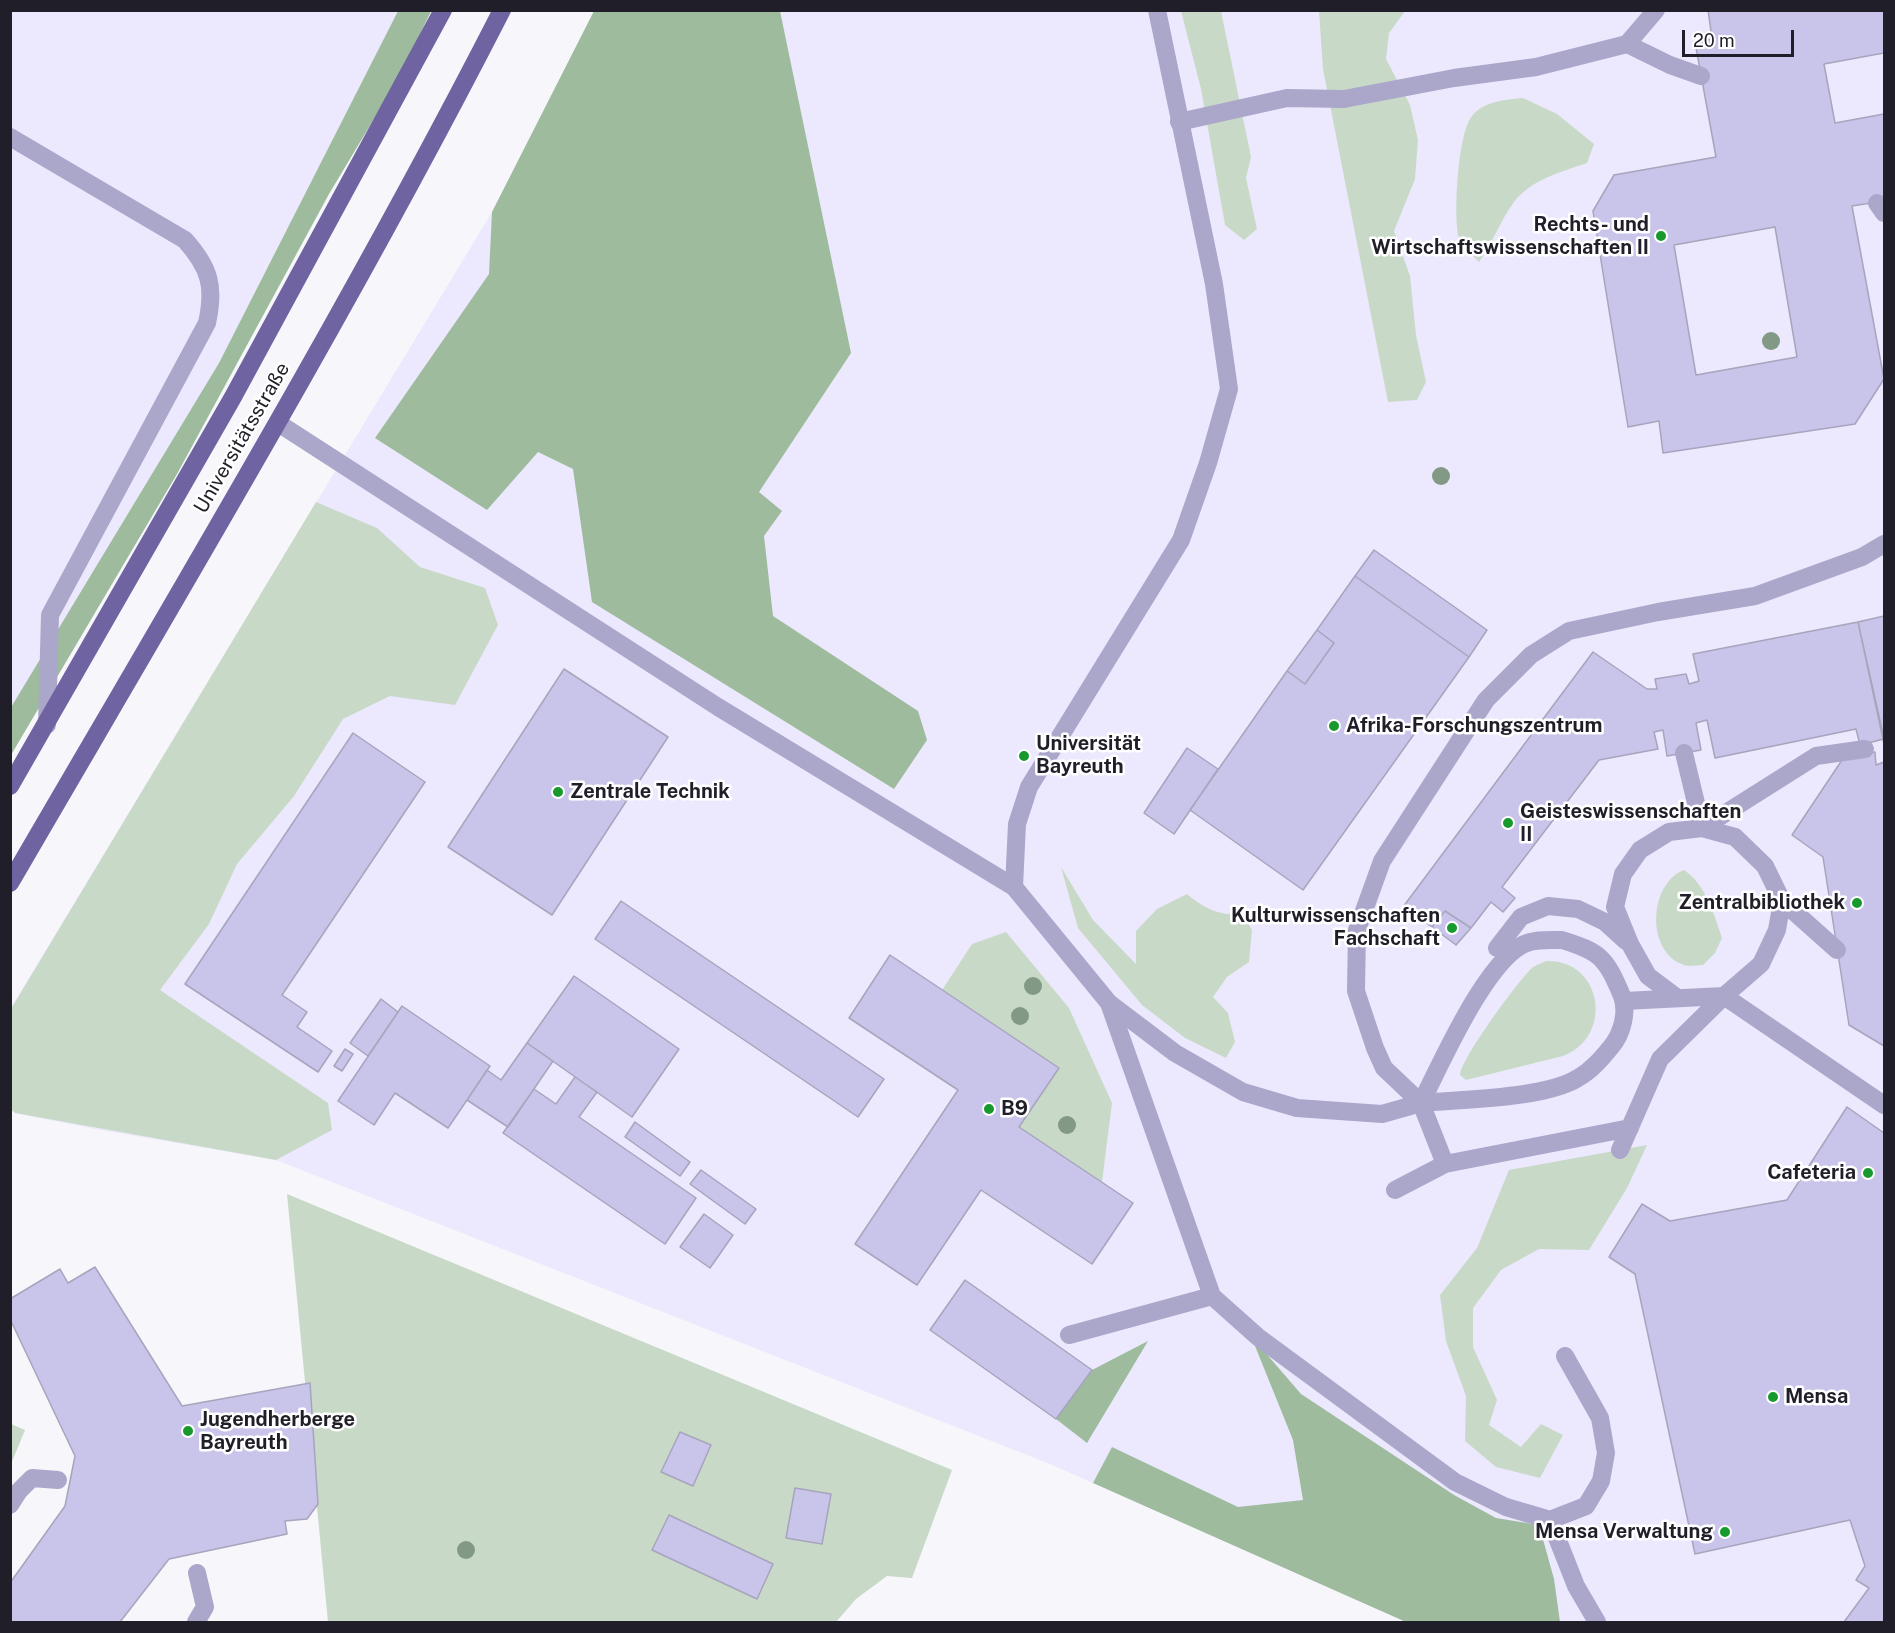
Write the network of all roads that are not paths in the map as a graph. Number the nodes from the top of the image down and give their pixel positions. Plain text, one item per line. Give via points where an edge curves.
1 (443, 10) edge
2 (502, 10) edge
3 (1157, 10) edge
4 (1656, 10) edge
5 (1627, 44) junction
6 (1701, 76) dead end
7 (1179, 122) junction
8 (10, 137) edge
9 (278, 423) junction
10 (1884, 544) edge
11 (47, 725) junction
12 (1865, 749) dead end
13 (1684, 753) dead end
14 (10, 786) edge
15 (1702, 828) junction
16 (10, 883) edge
17 (1014, 887) junction
18 (1782, 901) junction
19 (1630, 944) junction
20 (1497, 948) dead end
21 (1837, 950) dead end
22 (1724, 996) junction
23 (1676, 997) junction
24 (1624, 1001) junction
25 (1109, 1003) junction
26 (1421, 1103) junction
27 (1884, 1105) edge
28 (1630, 1128) junction
29 (1620, 1150) dead end
30 (1445, 1164) junction
31 (1395, 1190) dead end
32 (1212, 1296) junction
33 (1069, 1335) dead end
34 (1565, 1356) dead end
35 (58, 1479) dead end
36 (10, 1505) edge
37 (1550, 1520) junction
38 (197, 1573) dead end
39 (196, 1623) edge
40 (1597, 1623) edge

1 - 11 main road, Universitätsstraße via 233,397
2 - 9 main road, Universitätsstraße via 451,111
3 - 7 street
4 - 5 street
5 - 6 street
5 - 7 street via 1536,67 1344,99 1287,98
7 - 17 street via 1214,284 1229,389 1181,540 1029,787 1017,824
8 - 11 street via 185,240 210,279 212,300 207,323 50,615
9 - 16 main road, Universitätsstraße
9 - 17 street via 718,707
10 - 26 street via 1862,557 1755,596 1569,632 1531,655 1486,700 1382,861 1357,930 1356,991 1375,1048 1384,1068
11 - 14 main road, Universitätsstraße
12 - 15 street via 1816,756
13 - 15 street
15 - 18 street via 1735,837 1766,866
15 - 19 street via 1669,832 1640,850 1623,874 1615,907
17 - 25 street
18 - 21 street
18 - 22 street via 1777,930 1761,964
19 - 20 street via 1605,922 1578,909 1548,906 1515,911
19 - 23 street via 1648,976
22 - 23 street
22 - 27 street
22 - 28 street via 1660,1059
23 - 24 street
24 - 26 street via 1621,1035 1599,1062 1577,1079 1507,1096
24 - 26 street via 1611,971 1592,950 1562,940 1528,942 1505,959 1479,991
25 - 26 street via 1175,1053 1243,1092 1298,1108 1382,1114
25 - 32 street
26 - 30 street
28 - 29 street
28 - 30 street
30 - 31 street
32 - 33 street
32 - 37 street via 1258,1337 1455,1482 1506,1507
34 - 37 street via 1600,1418 1606,1454 1601,1481 1586,1506
35 - 36 street via 32,1478
37 - 40 street via 1576,1586
38 - 39 street via 205,1607

